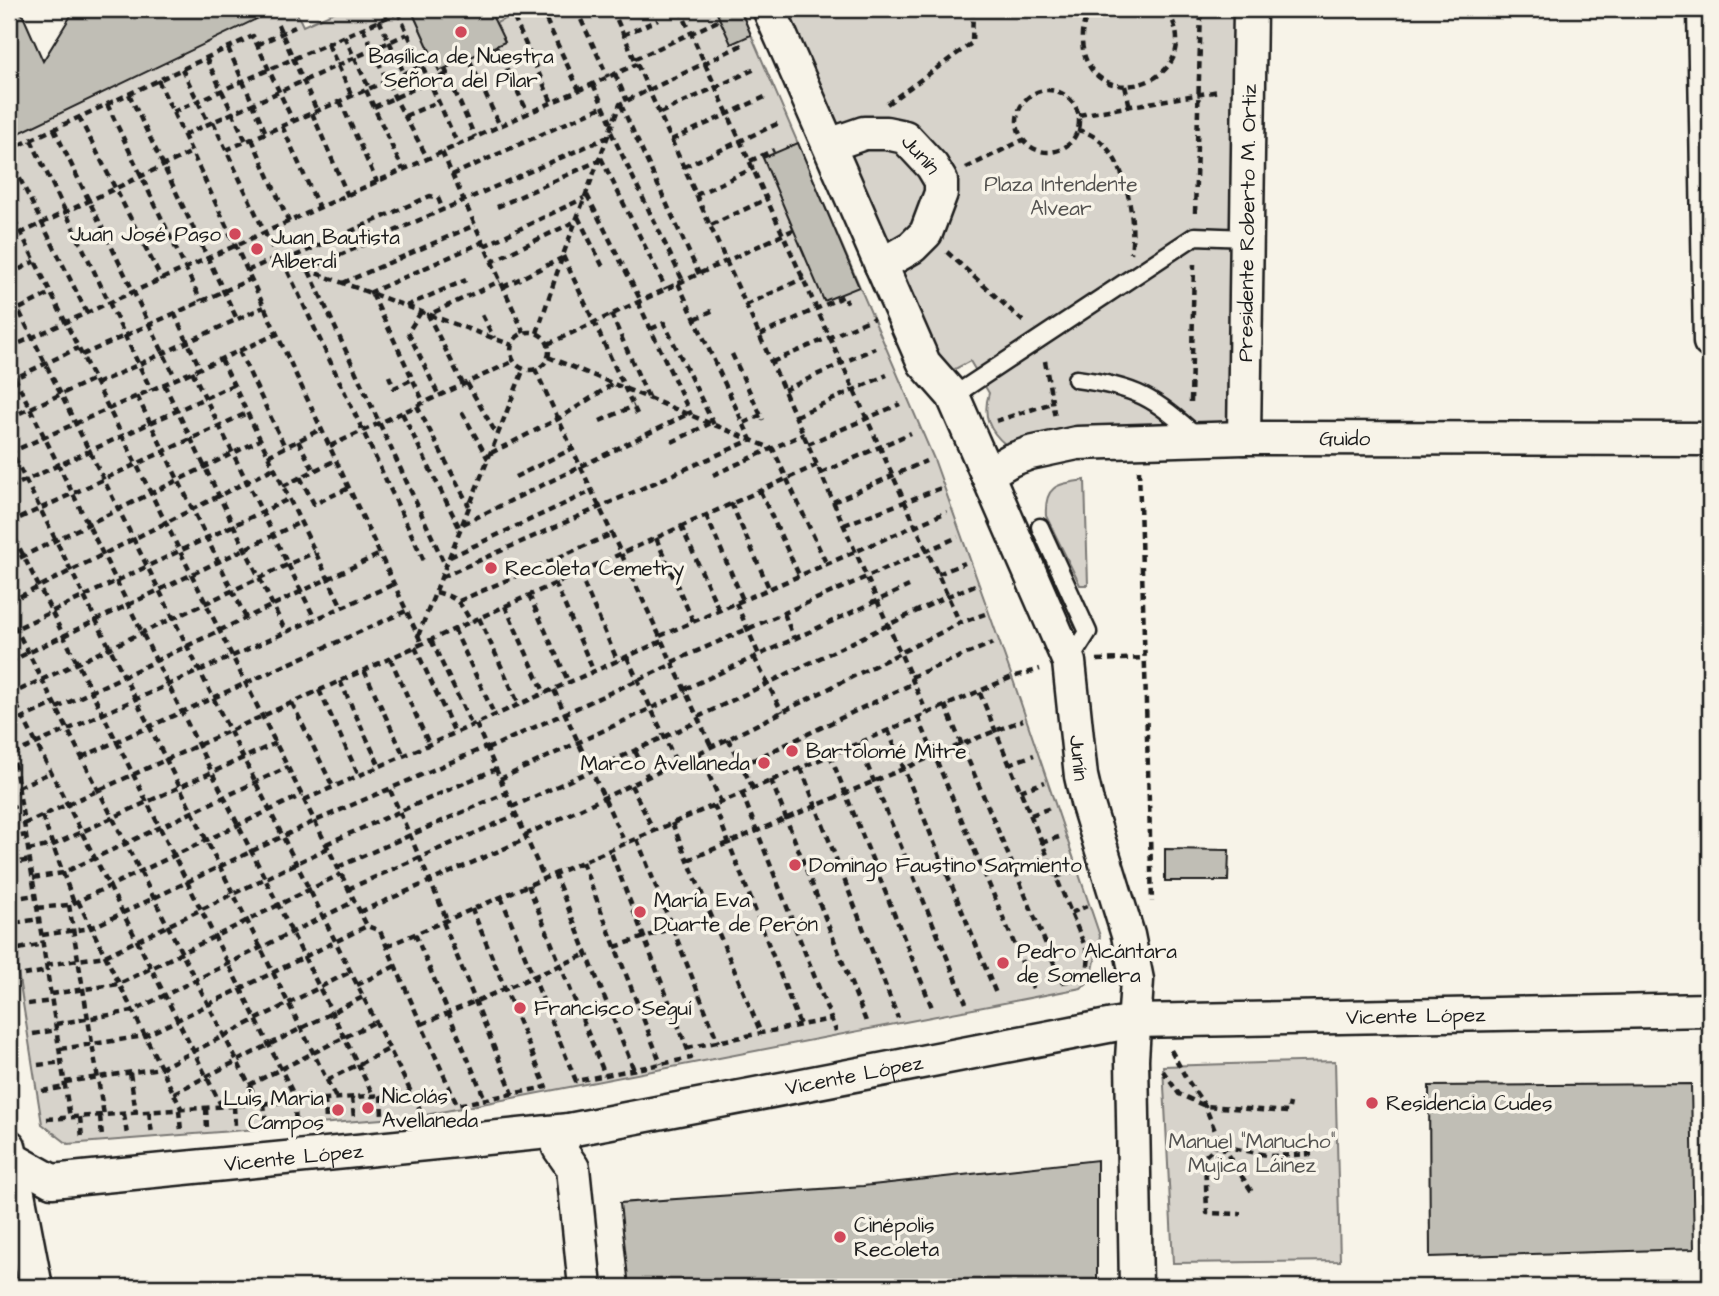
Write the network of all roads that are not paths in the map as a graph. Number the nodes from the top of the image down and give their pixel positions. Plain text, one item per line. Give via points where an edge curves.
1 (769, 9) edge
2 (1250, 9) edge
3 (1704, 9) edge
4 (829, 145) junction
5 (1247, 238) junction
6 (881, 265) junction
7 (1710, 342) edge
8 (1076, 379) dead end
9 (953, 396) junction
10 (1244, 438) junction
11 (1201, 439) junction
12 (1710, 439) edge
13 (987, 474) junction
14 (1040, 527) dead end
15 (1069, 662) junction
16 (1710, 1010) edge
17 (1144, 1020) junction
18 (569, 1130) junction
19 (10, 1154) edge
20 (36, 1287) edge
21 (585, 1287) edge
22 (1136, 1287) edge

1 - 4 street, Junín
2 - 5 street, Presidente Roberto M. Ortiz
3 - 7 street
4 - 6 street, Junín
4 - 6 street, Junín via 864,133 905,137 941,181 926,233
5 - 9 lane via 1195,236
5 - 10 street, Presidente Roberto M. Ortiz
6 - 9 street, Junín via 924,363
8 - 11 lane via 1138,392
9 - 13 street, Junín
10 - 11 street, Guido
10 - 12 street, Guido
11 - 13 street, Guido via 1077,443 1030,453
13 - 15 street, Junín
14 - 15 lane via 1088,632
15 - 17 street, Junín via 1081,776 1128,935
16 - 17 street, Vicente López
17 - 18 street, Vicente López
17 - 22 street, Junín via 1132,1059
18 - 19 street, Vicente López via 52,1181
18 - 21 street via 559,1148 573,1168
19 - 20 street

